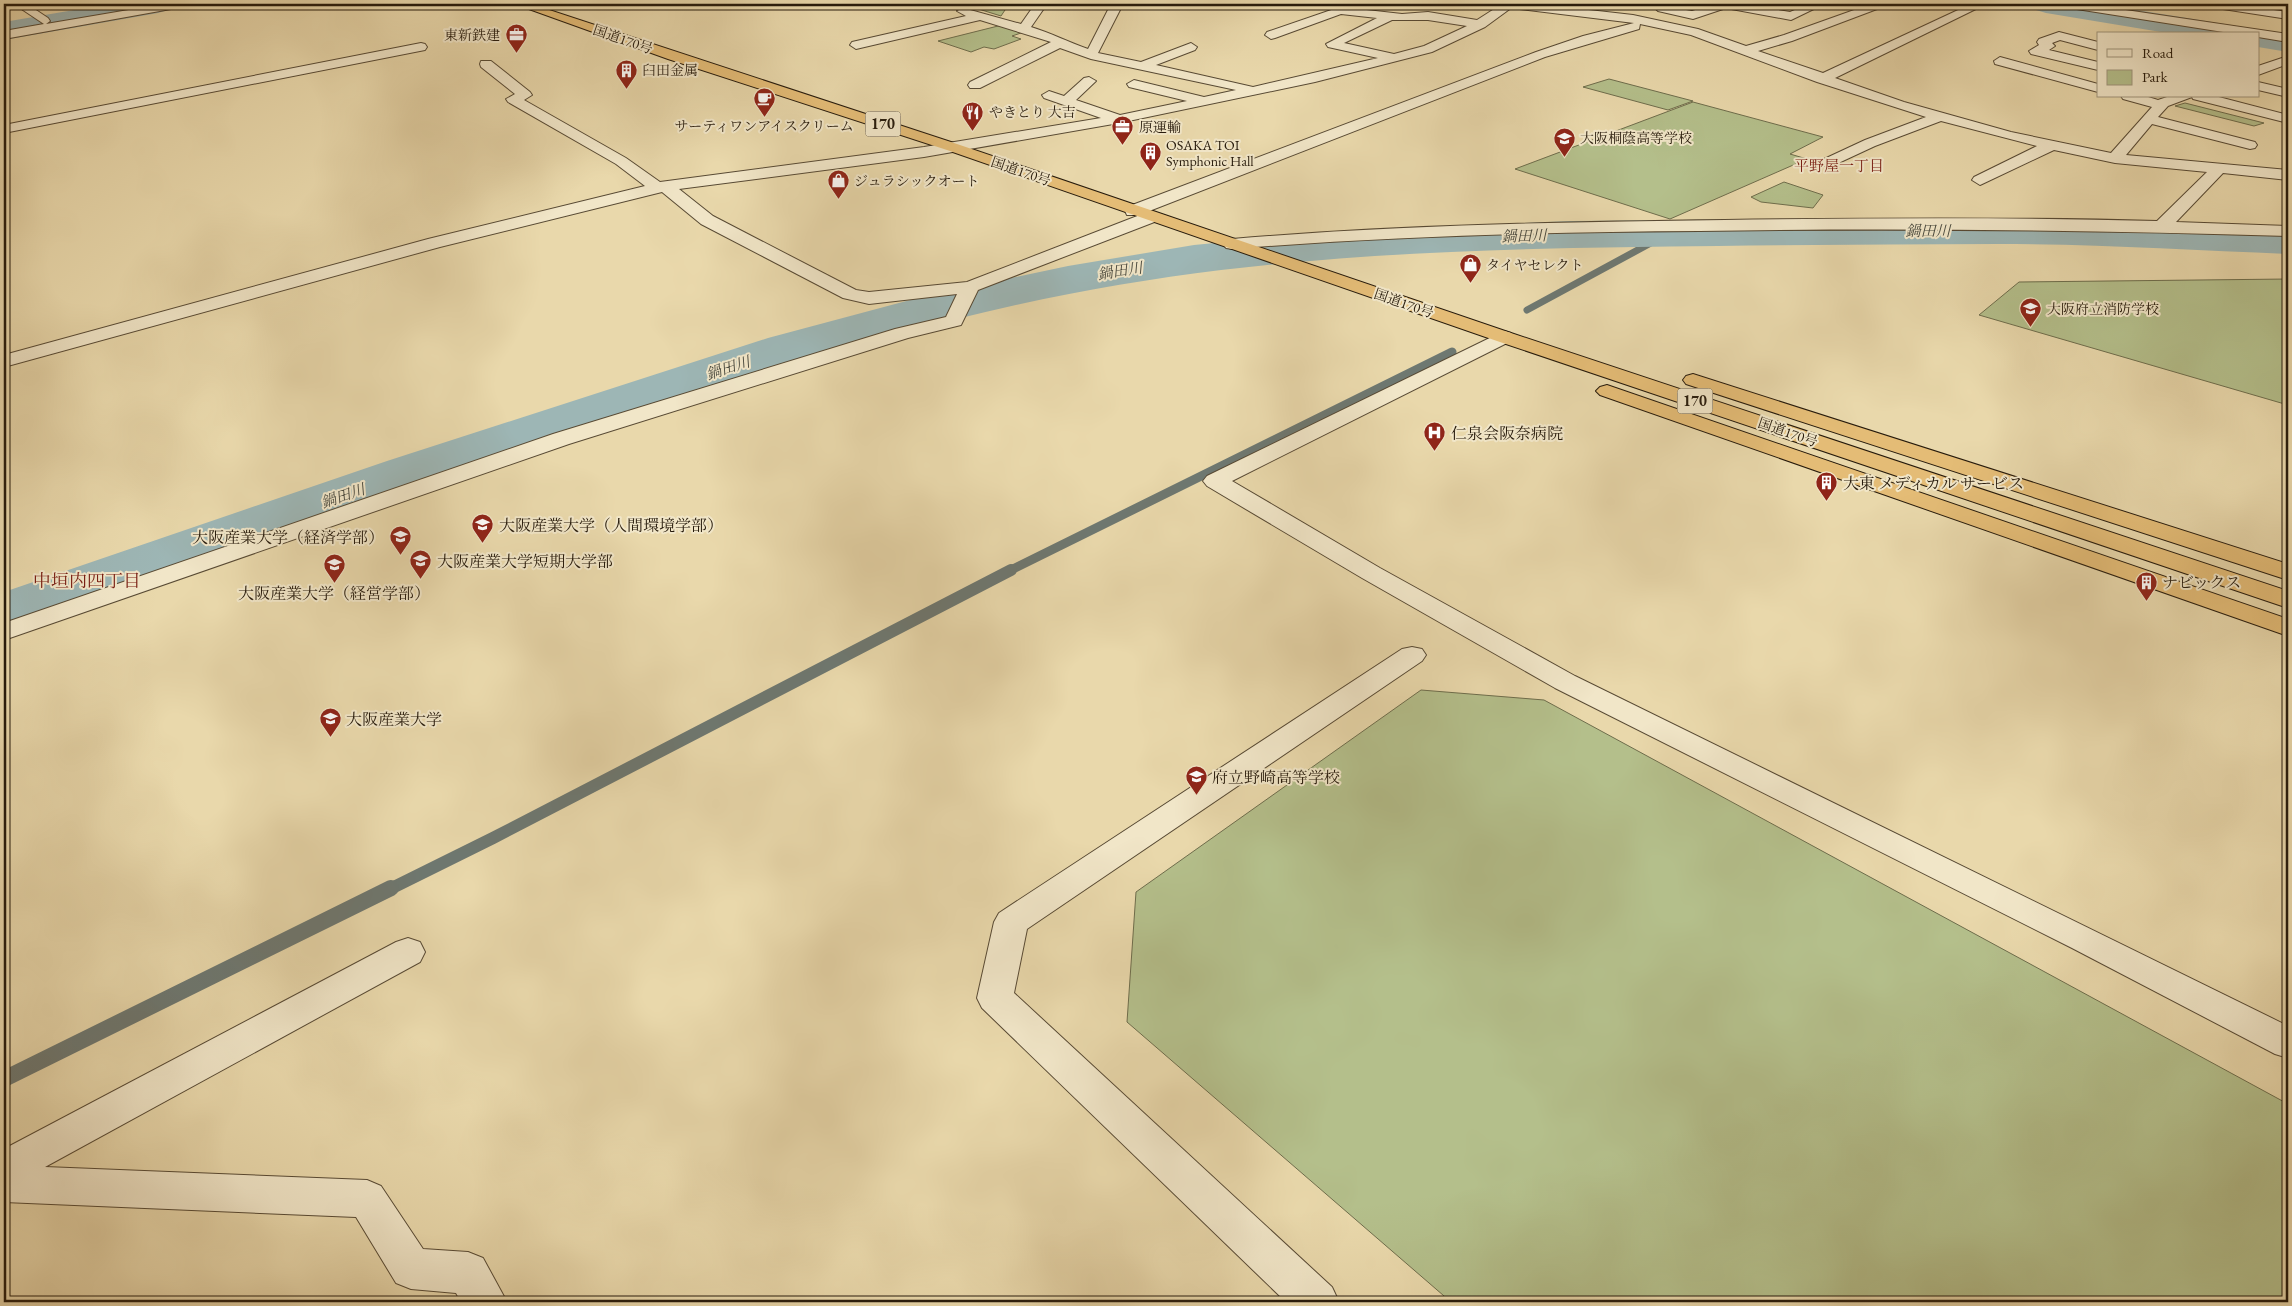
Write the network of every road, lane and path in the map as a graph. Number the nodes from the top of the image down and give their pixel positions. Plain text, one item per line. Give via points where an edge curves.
1 (22, 4) edge
2 (123, 4) edge
3 (182, 4) edge
4 (521, 4) edge
5 (1041, 4) edge
6 (1117, 4) edge
7 (1509, 4) edge
8 (1725, 4) edge
9 (1818, 4) edge
10 (1881, 4) edge
11 (1980, 4) edge
12 (2064, 4) edge
13 (2210, 4) edge
14 (2270, 4) edge
15 (1646, 6) dead end
16 (2288, 7) edge
17 (52, 11) dead end
18 (964, 11) dead end
19 (980, 16) junction
20 (39, 17) junction
21 (1389, 17) junction
22 (2288, 17) edge
23 (1651, 22) junction
24 (1481, 24) junction
25 (2214, 27) junction
26 (4, 28) edge
27 (1024, 29) junction
28 (2248, 32) edge
29 (2260, 34) edge
30 (4, 35) edge
31 (1271, 35) dead end
32 (2288, 38) edge
33 (1059, 43) junction
34 (856, 45) dead end
35 (421, 46) dead end
36 (2097, 46) edge
37 (1192, 47) dead end
38 (1746, 50) junction
39 (1091, 56) junction
40 (1395, 58) junction
41 (2288, 60) edge
42 (2000, 62) dead end
43 (486, 64) dead end
44 (1142, 66) junction
45 (2097, 66) edge
46 (2272, 66) junction
47 (2260, 70) edge
48 (2288, 70) edge
49 (1822, 79) junction
50 (1088, 81) dead end
51 (1134, 84) dead end
52 (975, 86) dead end
53 (2260, 86) edge
54 (2097, 88) edge
55 (1257, 90) junction
56 (2288, 93) edge
57 (1049, 95) dead end
58 (2135, 98) edge
59 (2180, 98) edge
60 (2206, 98) edge
61 (1066, 101) junction
62 (1207, 102) junction
63 (2161, 105) junction
64 (1940, 118) junction
65 (2288, 118) edge
66 (1119, 119) junction
67 (2149, 119) junction
68 (4, 129) edge
69 (2052, 145) junction
70 (2250, 145) dead end
71 (952, 147) junction
72 (2115, 158) junction
73 (1827, 163) dead end
74 (2220, 169) junction
75 (2288, 175) edge
76 (1980, 180) dead end
77 (661, 187) junction
78 (1133, 211) junction
79 (1151, 217) junction
80 (2163, 225) junction
81 (2288, 231) edge
82 (1239, 246) junction
83 (968, 290) junction
84 (1504, 337) junction
85 (4, 361) edge
86 (2288, 572) edge
87 (2288, 600) edge
88 (2288, 628) edge
89 (4, 632) edge
90 (1412, 655) dead end
91 (408, 952) dead end
92 (2288, 1043) edge
93 (4, 1169) edge
94 (4, 1184) edge
95 (485, 1302) edge
96 (1317, 1302) edge

1 - 20 street
2 - 20 street via 116,9
3 - 30 street
4 - 71 highway, 国道170号 / 170
5 - 27 street
6 - 39 street
7 - 23 street
7 - 24 street
8 - 9 street via 1791,16
8 - 15 street via 1693,15
10 - 38 street
11 - 49 street
12 - 25 street
13 - 22 street
14 - 16 street
17 - 20 street
18 - 19 street
19 - 27 street
19 - 34 street
20 - 26 street
21 - 24 street via 1413,19 1428,16
21 - 31 street via 1340,10
21 - 40 street via 1332,44
22 - 25 street
23 - 38 street via 1708,36
23 - 78 street via 1608,32 1534,58 1285,150
24 - 40 street via 1428,49
25 - 28 street
27 - 33 street via 1054,38
29 - 32 street
33 - 39 street
33 - 52 street
35 - 68 street
36 - 45 street via 2058,36 2043,42 2049,46 2035,50
37 - 44 street
38 - 49 street
39 - 44 street
40 - 55 street
41 - 46 street
42 - 54 street
43 - 77 street via 525,95 514,99
44 - 55 street
46 - 47 street
46 - 48 street
49 - 64 street
50 - 61 street
51 - 62 street
53 - 56 street
55 - 62 street
57 - 61 street
58 - 63 street
59 - 63 street
60 - 65 street
61 - 66 street
62 - 66 street
63 - 67 street
64 - 69 street
64 - 73 street via 1870,143
66 - 71 street
67 - 70 street
67 - 72 street
69 - 72 street
69 - 76 street
71 - 77 street
71 - 78 highway, 国道170号 / 170
72 - 74 street
74 - 75 street
74 - 80 street
77 - 83 street via 707,220 850,294 869,298
77 - 85 street via 434,243
78 - 79 highway, 国道170号 / 170
79 - 82 highway, 国道170号 / 170
79 - 83 street
80 - 81 street
80 - 82 street via 2002,222 1550,226 1324,236
82 - 84 highway, 国道170号 / 170
83 - 89 street via 955,318 562,439
84 - 86 highway, 170 via 1634,361
84 - 87 highway, 国道170号 / 170
84 - 88 highway, 170 via 1596,387
84 - 92 street via 1215,481 1370,573 1565,682
90 - 96 street via 1011,922 995,998
91 - 93 street
94 - 95 street via 367,1199 411,1269 468,1273

